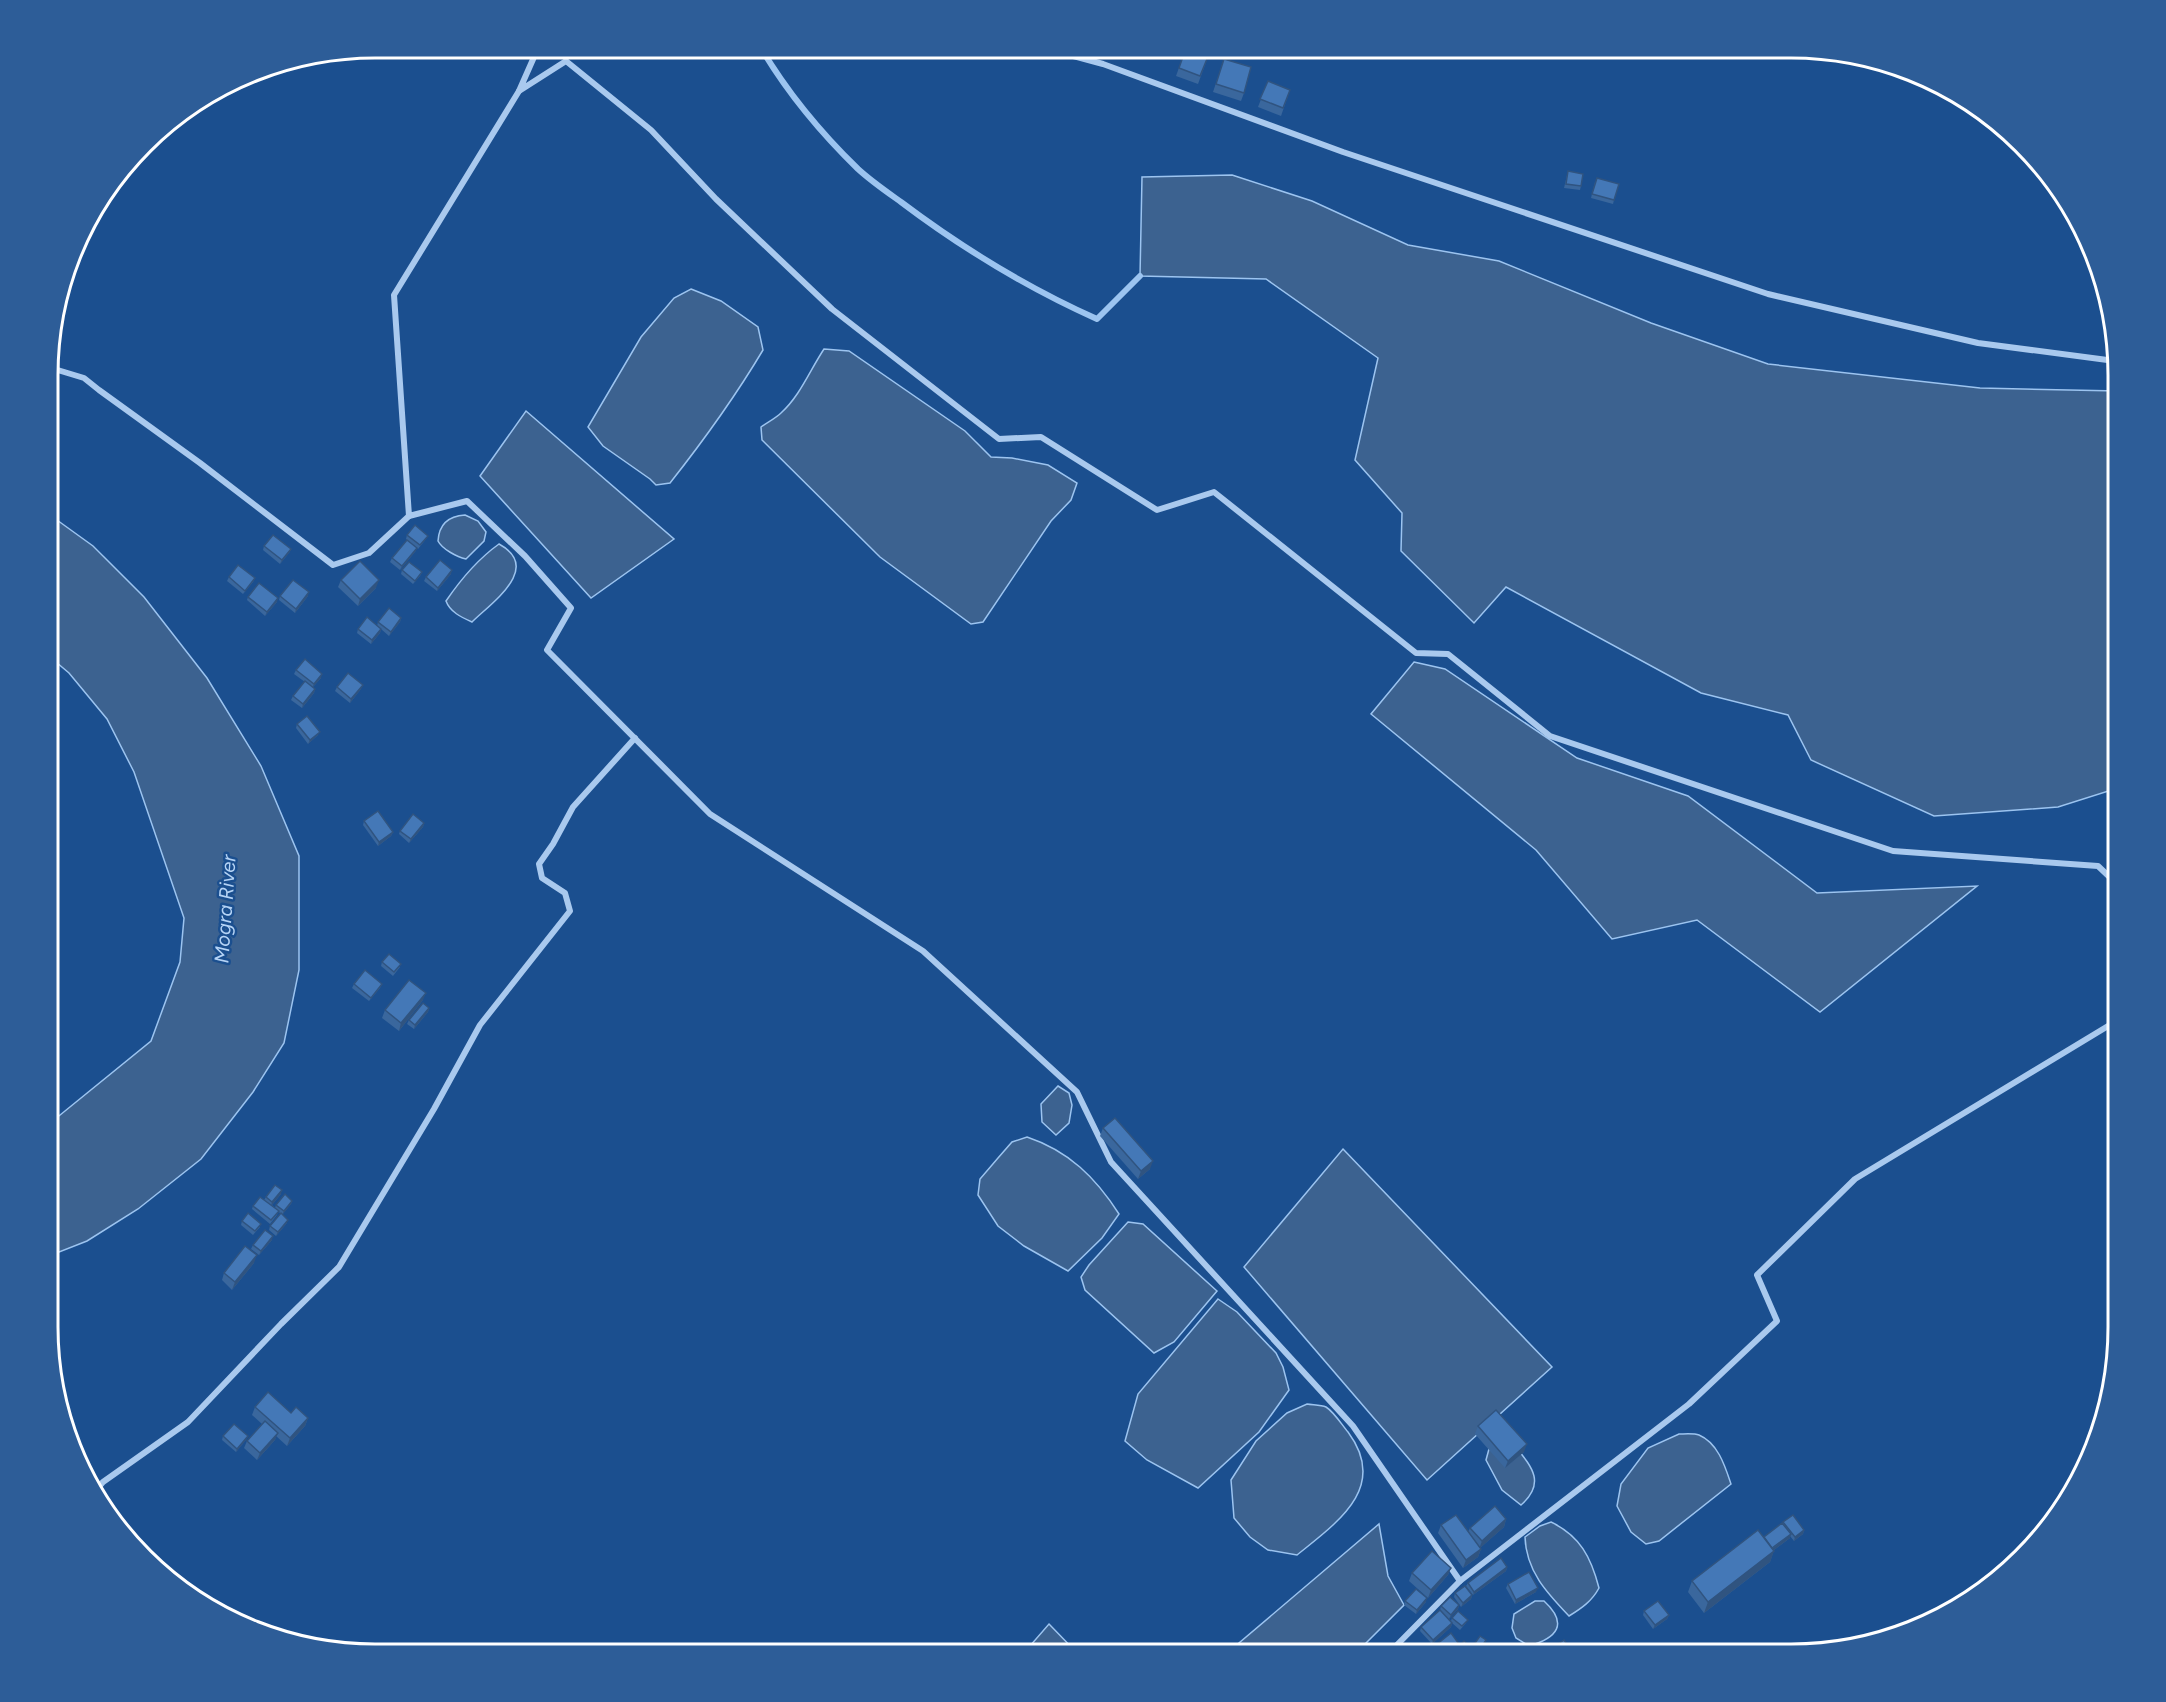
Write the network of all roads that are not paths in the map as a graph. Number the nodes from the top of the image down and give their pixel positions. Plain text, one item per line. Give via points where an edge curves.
1 (534, 58) edge
2 (1081, 58) edge
3 (519, 91) junction
4 (2107, 360) edge
5 (59, 370) edge
6 (409, 516) junction
7 (635, 738) junction
8 (2107, 875) edge
9 (2107, 1027) edge
10 (101, 1485) edge
11 (1460, 1581) junction
12 (1398, 1644) edge

1 - 3 street
2 - 4 street via 1343,152 1768,294 1978,344
3 - 6 street via 394,295
3 - 8 street via 566,61 651,130 716,199 832,309 999,439 1041,437 1157,510 1214,492 1416,654 1448,654 1550,736 1893,851 2098,866
5 - 6 street via 84,378 333,565 369,553
6 - 7 street via 467,501 525,556 571,608 547,650
7 - 10 street via 573,807 539,864 542,878 565,893 570,911 480,1025 339,1267 188,1422
7 - 11 street via 710,814 923,951 1077,1092 1111,1162 1353,1426
9 - 11 street via 1855,1179 1757,1275 1778,1321 1689,1404
11 - 12 street

